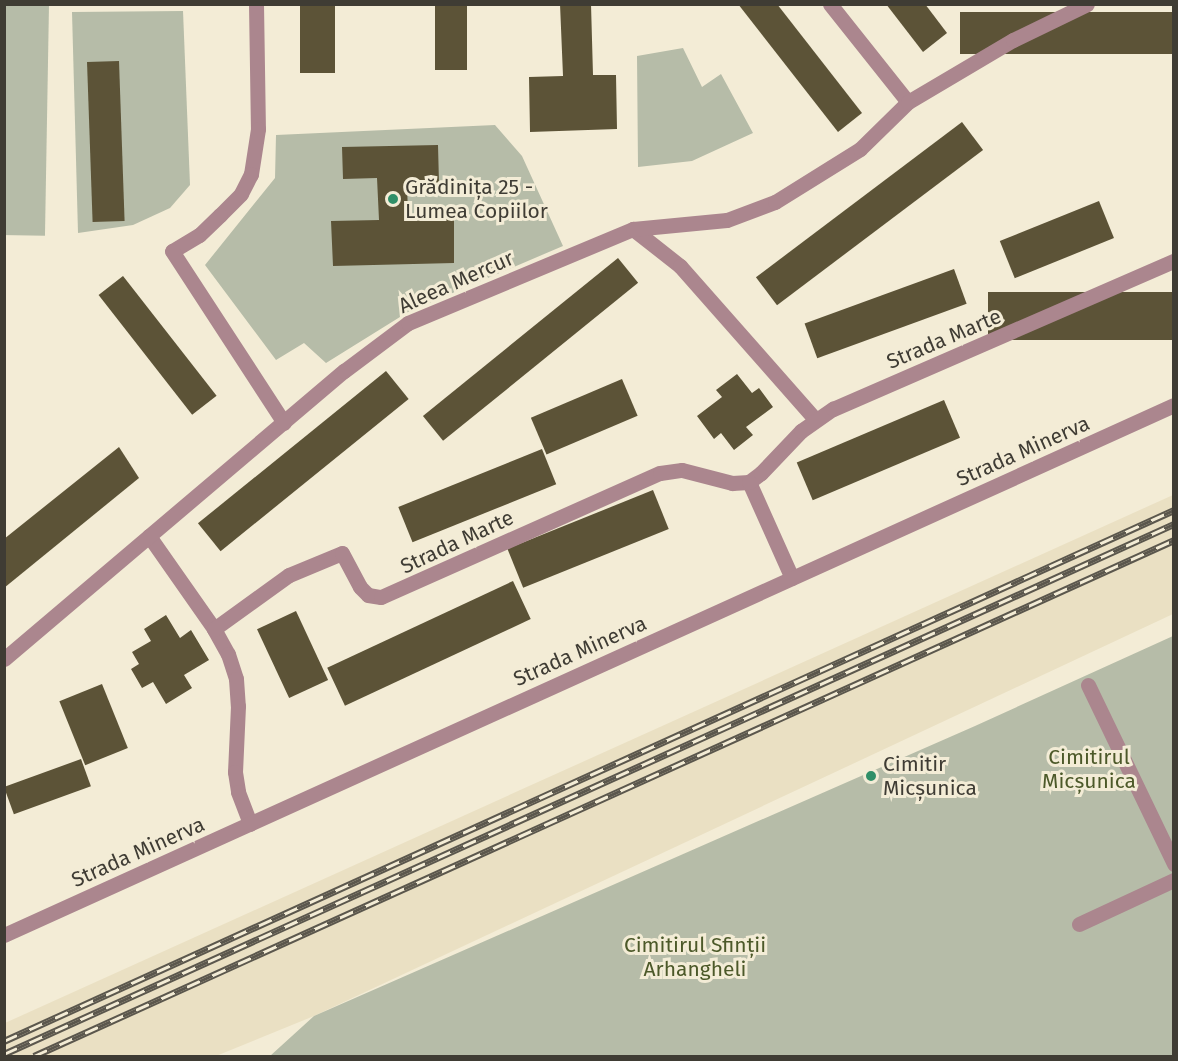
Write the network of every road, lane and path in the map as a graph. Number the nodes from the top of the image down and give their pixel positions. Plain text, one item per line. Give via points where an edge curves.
1 (256, 4) edge
2 (830, 4) edge
3 (1088, 4) edge
4 (908, 102) junction
5 (633, 229) junction
6 (1173, 261) edge
7 (1173, 405) edge
8 (815, 419) junction
9 (284, 423) junction
10 (749, 482) junction
11 (149, 536) junction
12 (792, 578) junction
13 (214, 629) junction
14 (4, 659) edge
15 (1088, 685) dead end
16 (250, 824) junction
17 (1173, 864) edge
18 (1173, 880) edge
19 (1079, 924) dead end
20 (4, 936) edge

1 - 9 street via 258,129 251,174 241,194 220,216 172,251
2 - 4 street
3 - 4 street, Aleea Mercur via 1005,45
4 - 5 street, Aleea Mercur via 860,148 775,202 727,220
5 - 8 street via 680,266
5 - 9 street, Aleea Mercur via 408,323
6 - 8 street, Strada Marte
7 - 12 street, Strada Minerva
8 - 10 street, Strada Marte
9 - 11 street, Aleea Mercur
10 - 12 street
10 - 13 street, Strada Marte via 732,483 682,470 660,473 381,597 368,595 360,588 342,553 289,575
11 - 13 street
11 - 14 street, Aleea Mercur
12 - 16 street, Strada Minerva
13 - 16 street via 236,679 235,772
15 - 17 street
16 - 20 street, Strada Minerva
18 - 19 street

